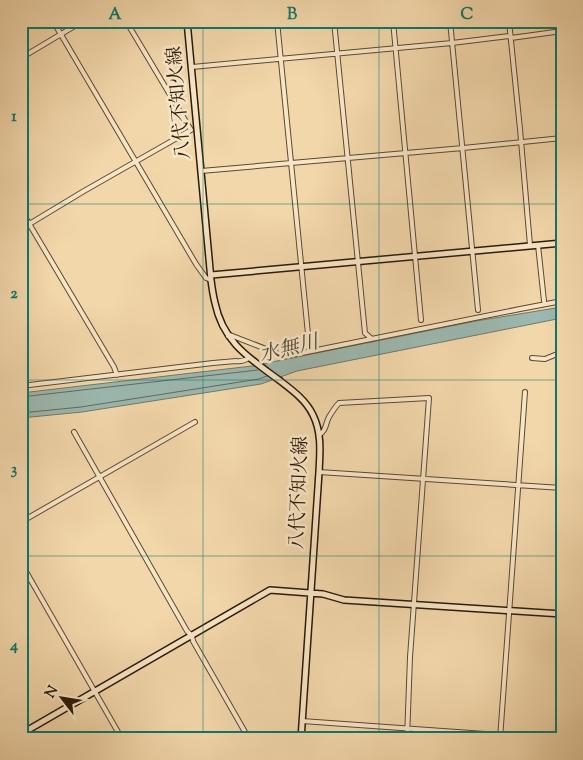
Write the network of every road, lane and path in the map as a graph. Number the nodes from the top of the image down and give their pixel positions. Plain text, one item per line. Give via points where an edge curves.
1 (53, 21) edge
2 (83, 21) edge
3 (126, 21) edge
4 (188, 21) edge
5 (277, 21) edge
6 (334, 21) edge
7 (393, 21) edge
8 (450, 21) edge
9 (510, 21) edge
10 (562, 31) edge
11 (61, 35) junction
12 (511, 38) junction
13 (452, 44) junction
14 (396, 49) junction
15 (337, 54) junction
16 (21, 58) edge
17 (280, 58) junction
18 (192, 67) junction
19 (562, 138) edge
20 (521, 142) junction
21 (463, 148) junction
22 (405, 153) junction
23 (348, 158) junction
24 (136, 162) junction
25 (290, 162) junction
26 (202, 171) junction
27 (21, 210) edge
28 (30, 224) junction
29 (21, 230) edge
30 (562, 243) edge
31 (530, 245) junction
32 (538, 245) junction
33 (472, 250) junction
34 (414, 256) junction
35 (358, 262) junction
36 (301, 267) junction
37 (211, 277) junction
38 (544, 301) dead end
39 (562, 301) edge
40 (478, 310) dead end
41 (421, 320) dead end
42 (228, 336) junction
43 (372, 339) junction
44 (309, 344) dead end
45 (562, 352) edge
46 (532, 358) dead end
47 (250, 359) junction
48 (117, 375) junction
49 (21, 386) edge
50 (525, 392) dead end
51 (195, 422) dead end
52 (74, 432) dead end
53 (319, 435) junction
54 (319, 472) junction
55 (100, 477) junction
56 (424, 478) junction
57 (518, 485) junction
58 (562, 488) edge
59 (21, 522) edge
60 (21, 563) edge
61 (311, 594) junction
62 (414, 604) junction
63 (510, 611) junction
64 (562, 614) edge
65 (192, 636) junction
66 (94, 692) junction
67 (302, 721) junction
68 (408, 729) junction
69 (21, 734) edge
70 (500, 737) edge
71 (122, 739) edge
72 (249, 739) edge
73 (301, 739) edge
74 (407, 739) edge
75 (556, 739) edge

1 - 11 street
2 - 11 street
3 - 24 street via 191,130
4 - 18 main road, 八代不知火線
5 - 17 street
6 - 15 street
7 - 14 street
8 - 13 street
9 - 12 street
10 - 12 street
11 - 16 street
11 - 24 street
12 - 13 street
12 - 20 street
13 - 14 street
13 - 21 street
14 - 15 street
14 - 22 street
15 - 17 street
15 - 23 street
17 - 18 street
17 - 25 street
18 - 26 main road, 八代不知火線
19 - 20 street
20 - 21 street
20 - 31 street
21 - 22 street
21 - 33 street
22 - 23 street
22 - 34 street
23 - 25 street
23 - 35 street
24 - 28 street
24 - 37 street via 196,264 206,278
25 - 26 street
25 - 36 street
26 - 37 main road, 八代不知火線
27 - 28 street
28 - 29 street
28 - 48 street
30 - 32 main road
31 - 32 main road
31 - 33 main road
32 - 38 street
33 - 34 main road
33 - 40 street
34 - 35 main road
34 - 41 street
35 - 36 main road
35 - 43 street via 365,334
36 - 37 main road
36 - 44 street
37 - 42 main road, 八代不知火線 via 217,312
39 - 43 street
42 - 43 street via 284,356
42 - 47 main road, 八代不知火線
45 - 46 street via 545,359
47 - 48 street
47 - 53 main road, 八代不知火線 via 300,398 313,415
48 - 49 street
50 - 57 street
51 - 55 street
52 - 55 street
53 - 54 main road, 八代不知火線
53 - 56 street via 339,404 429,398
54 - 56 street
54 - 61 main road, 八代不知火線
55 - 59 street
55 - 65 street
56 - 57 street
56 - 62 street
57 - 58 street
57 - 63 street
60 - 66 street
61 - 62 main road via 344,600
61 - 65 main road via 270,590
61 - 67 main road, 八代不知火線
62 - 63 main road
62 - 68 street
63 - 64 main road
63 - 70 street
65 - 66 main road
65 - 72 street
66 - 69 main road
66 - 71 street
67 - 68 street
67 - 73 main road, 八代不知火線
68 - 70 street
68 - 74 street
70 - 75 street

